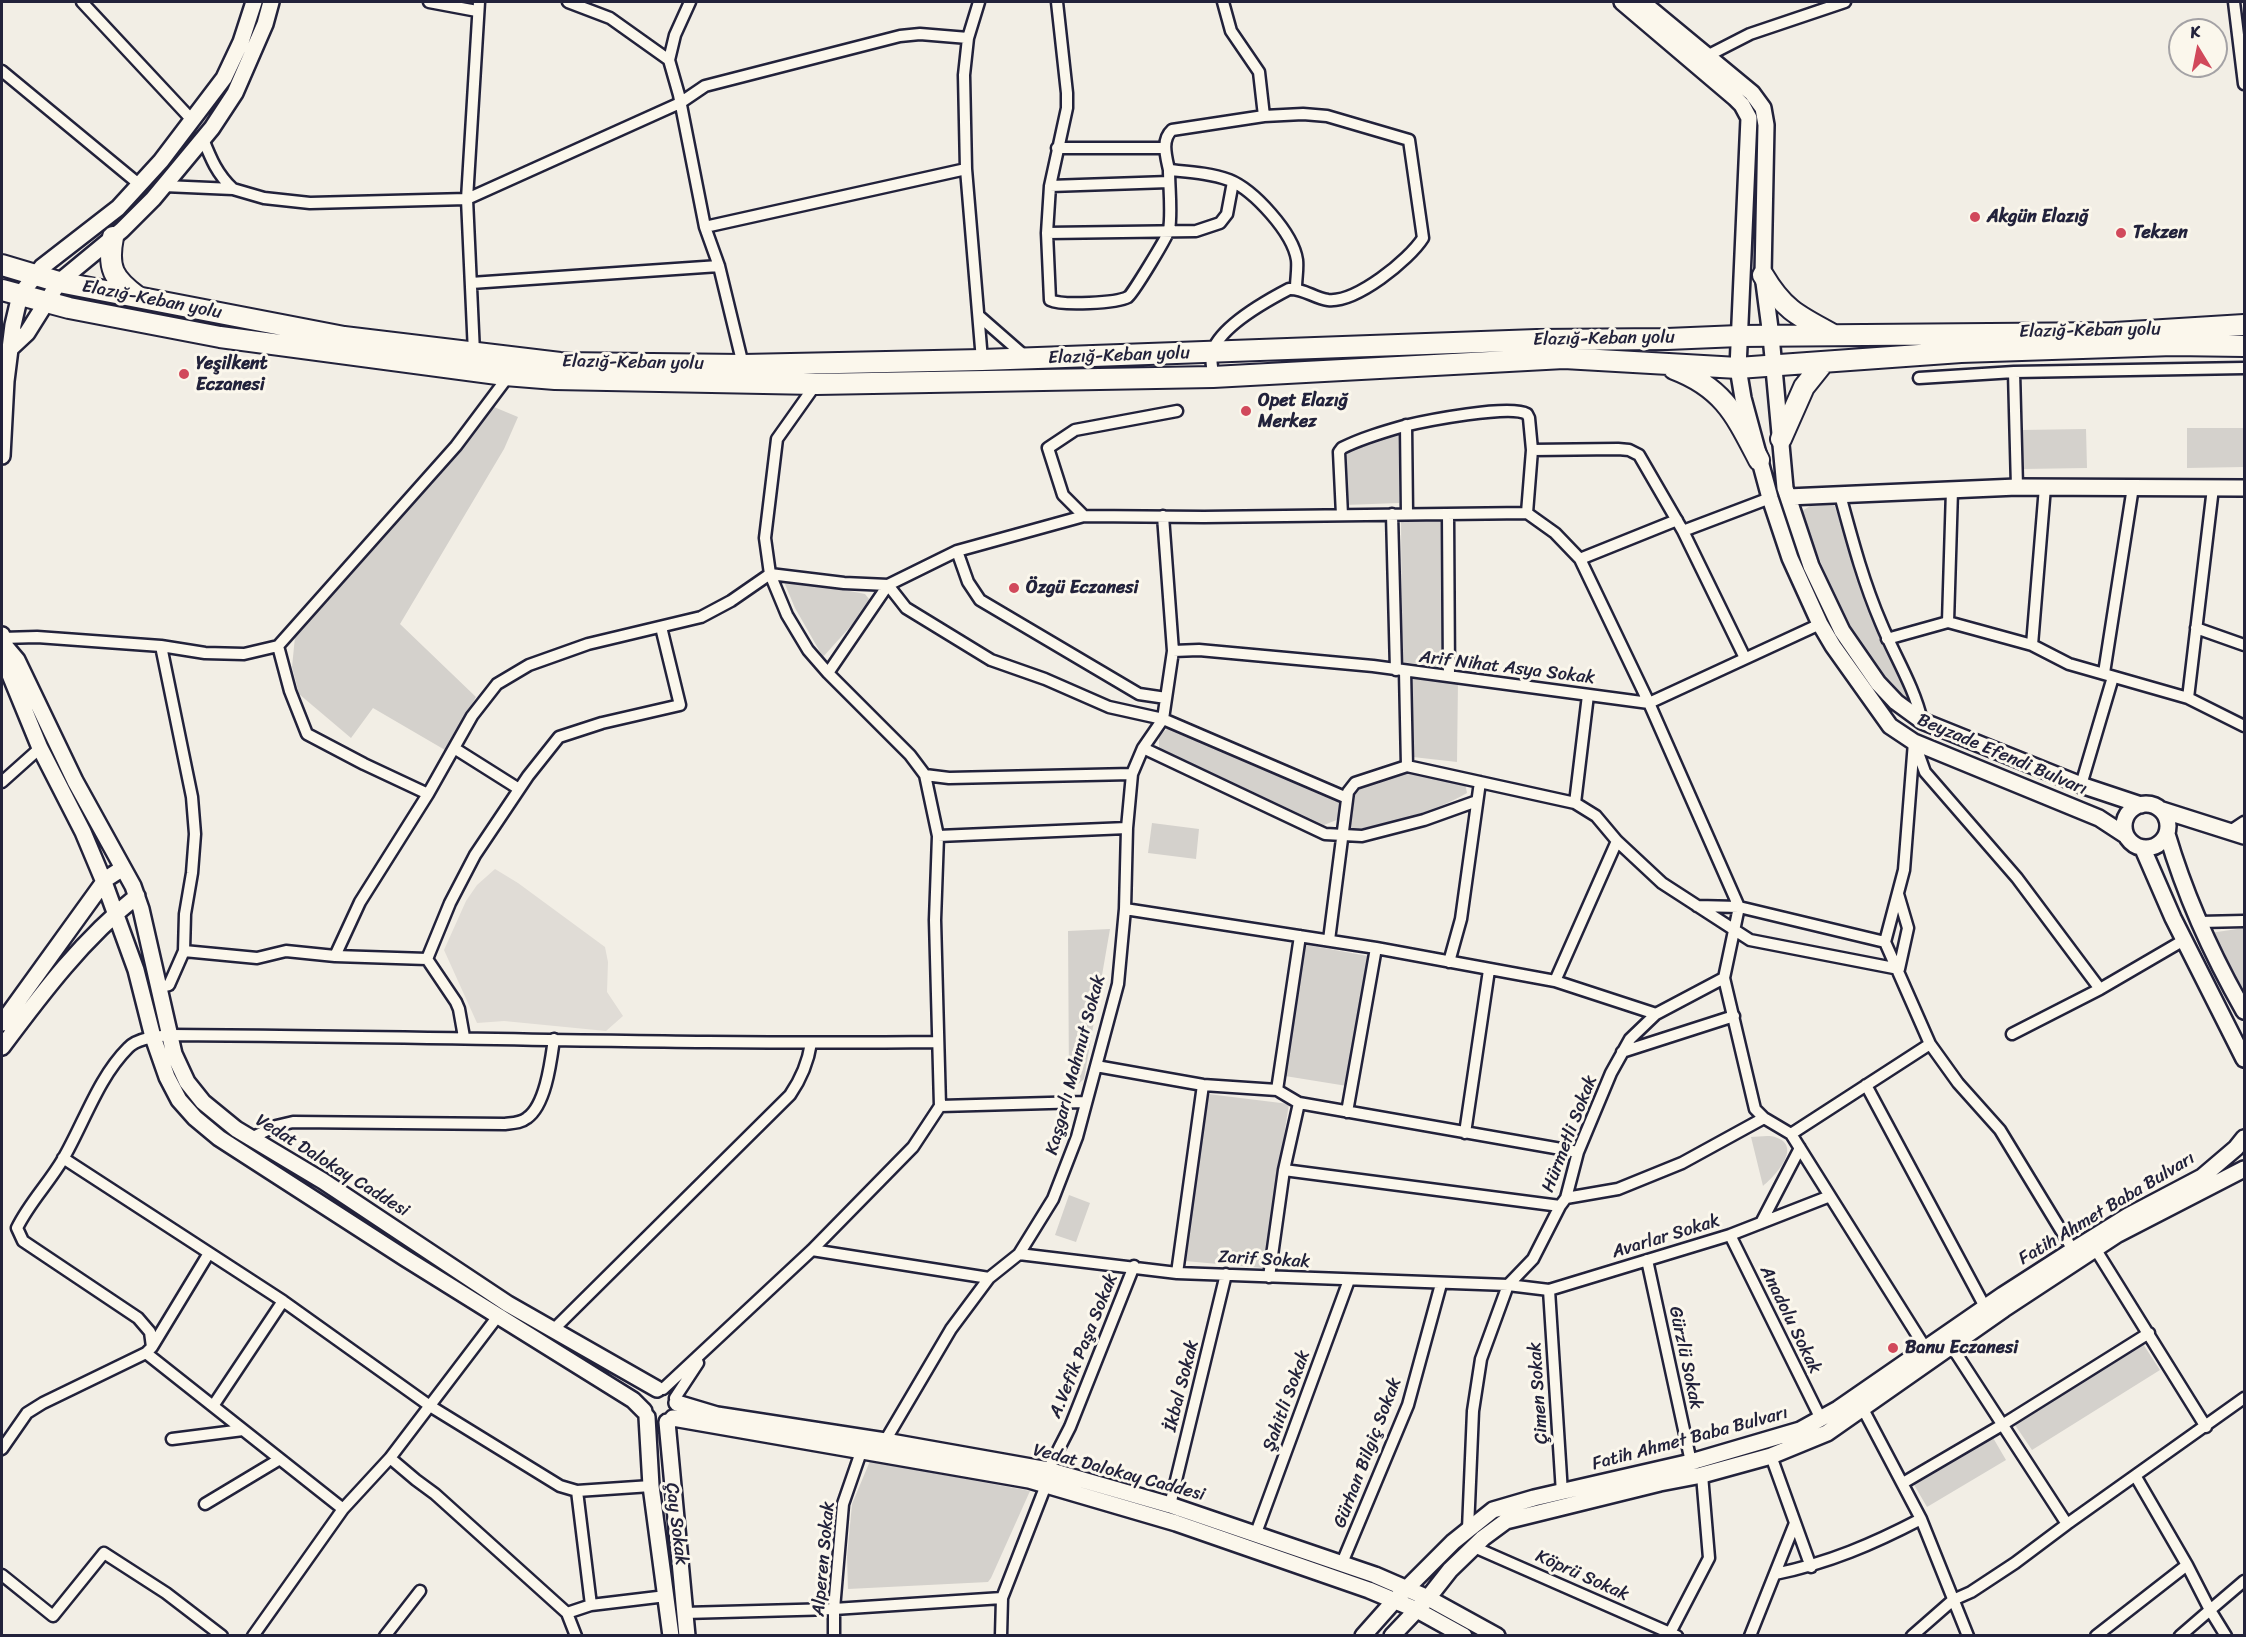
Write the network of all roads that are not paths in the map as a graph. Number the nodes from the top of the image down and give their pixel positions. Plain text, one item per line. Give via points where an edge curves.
1 (82, 2) edge
2 (254, 2) edge
3 (271, 2) edge
4 (429, 2) edge
5 (568, 2) edge
6 (690, 2) edge
7 (979, 2) edge
8 (1057, 2) edge
9 (1223, 2) edge
10 (1622, 2) edge
11 (1642, 2) edge
12 (1845, 2) edge
13 (2234, 2) edge
14 (478, 6) edge
15 (968, 38) junction
16 (1707, 56) junction
17 (669, 60) junction
18 (2, 71) edge
19 (2244, 84) edge
20 (681, 103) junction
21 (1264, 116) junction
22 (193, 121) junction
23 (203, 139) junction
24 (1058, 148) junction
25 (1165, 148) junction
26 (966, 169) junction
27 (1169, 170) junction
28 (1169, 182) junction
29 (1233, 182) junction
30 (140, 185) junction
31 (164, 186) junction
32 (1050, 186) junction
33 (233, 189) junction
34 (467, 199) junction
35 (705, 227) junction
36 (1169, 232) junction
37 (1047, 233) junction
38 (113, 237) junction
39 (2, 265) edge
40 (719, 266) junction
41 (35, 275) junction
42 (1763, 275) junction
43 (59, 282) junction
44 (471, 283) junction
45 (1296, 288) junction
46 (11, 292) edge
47 (141, 298) junction
48 (45, 303) junction
49 (979, 316) junction
50 (2243, 323) edge
51 (1834, 335) junction
52 (1739, 336) junction
53 (1771, 336) junction
54 (2244, 346) edge
55 (12, 347) junction
56 (474, 353) junction
57 (1212, 353) junction
58 (1028, 359) junction
59 (982, 360) junction
60 (1824, 362) junction
61 (1660, 364) junction
62 (742, 365) junction
63 (1772, 366) junction
64 (2244, 368) edge
65 (1738, 369) junction
66 (2014, 372) junction
67 (505, 375) junction
68 (1213, 377) junction
69 (1919, 378) dead end
70 (816, 384) junction
71 (3, 404) edge
72 (1177, 411) dead end
73 (1406, 425) junction
74 (1781, 439) junction
75 (1532, 450) junction
76 (2, 456) edge
77 (1760, 460) junction
78 (2017, 487) junction
79 (2133, 487) junction
80 (2045, 488) junction
81 (2213, 488) junction
82 (2244, 488) edge
83 (1952, 490) junction
84 (1840, 495) junction
85 (1788, 497) junction
86 (1770, 498) junction
87 (1527, 513) junction
88 (1392, 514) junction
89 (1407, 514) junction
90 (1448, 514) junction
91 (1342, 515) junction
92 (1084, 516) junction
93 (1163, 516) junction
94 (1677, 520) junction
95 (1683, 531) junction
96 (957, 551) junction
97 (1580, 559) junction
98 (770, 574) junction
99 (888, 585) junction
100 (1948, 622) junction
101 (1820, 624) junction
102 (661, 627) junction
103 (2196, 628) junction
104 (1887, 639) junction
105 (3, 640) edge
106 (2032, 645) junction
107 (2244, 645) edge
108 (161, 646) junction
109 (278, 646) junction
110 (1173, 651) junction
111 (1745, 658) junction
112 (1400, 671) junction
113 (828, 673) junction
114 (2109, 675) junction
115 (1449, 676) junction
116 (1588, 695) junction
117 (1166, 698) junction
118 (2188, 698) junction
119 (1648, 703) junction
120 (1163, 719) junction
121 (1922, 721) junction
122 (2244, 726) edge
123 (1914, 742) junction
124 (40, 748) junction
125 (454, 748) junction
126 (1143, 748) junction
127 (1407, 766) junction
128 (1925, 772) junction
129 (1132, 774) junction
130 (925, 775) junction
131 (1912, 775) junction
132 (2, 782) edge
133 (1480, 782) junction
134 (2081, 786) junction
135 (519, 789) junction
136 (428, 794) junction
137 (1347, 798) junction
138 (1477, 801) junction
139 (1575, 802) junction
140 (2141, 804) junction
141 (2162, 810) junction
142 (2244, 822) edge
143 (2208, 825) junction
144 (1127, 828) junction
145 (2168, 831) junction
146 (1341, 834) junction
147 (2237, 834) edge
148 (2125, 835) junction
149 (938, 836) junction
150 (1617, 841) junction
151 (2143, 849) junction
152 (123, 868) junction
153 (104, 882) junction
154 (1898, 894) junction
155 (137, 896) junction
156 (1697, 906) junction
157 (1739, 907) junction
158 (1125, 909) junction
159 (115, 914) junction
160 (2244, 921) edge
161 (2200, 922) junction
162 (1734, 930) junction
163 (1300, 936) junction
164 (1329, 940) junction
165 (2184, 940) junction
166 (1885, 942) junction
167 (1376, 948) junction
168 (184, 951) junction
169 (335, 956) junction
170 (427, 959) junction
171 (1449, 962) junction
172 (1899, 969) junction
173 (1489, 970) junction
174 (1724, 978) junction
175 (1555, 981) junction
176 (160, 987) junction
177 (2100, 989) junction
178 (2244, 1010) edge
179 (1656, 1014) junction
180 (1734, 1016) junction
181 (2, 1023) edge
182 (2012, 1034) dead end
183 (171, 1035) junction
184 (153, 1037) junction
185 (464, 1037) junction
186 (554, 1039) junction
187 (937, 1042) junction
188 (811, 1043) junction
189 (1930, 1044) junction
190 (2, 1047) edge
191 (1622, 1052) junction
192 (2244, 1059) edge
193 (1096, 1066) junction
194 (1203, 1085) junction
195 (1866, 1085) junction
196 (1277, 1090) junction
197 (1086, 1102) junction
198 (1299, 1103) junction
199 (940, 1106) junction
200 (1347, 1112) junction
201 (1764, 1118) junction
202 (1465, 1133) junction
203 (1791, 1134) junction
204 (2244, 1137) edge
205 (251, 1138) junction
206 (1800, 1148) junction
207 (1578, 1152) junction
208 (63, 1158) junction
209 (2244, 1169) edge
210 (1284, 1170) junction
211 (1830, 1196) junction
212 (1563, 1202) junction
213 (1761, 1223) junction
214 (1730, 1235) junction
215 (812, 1250) junction
216 (2073, 1250) junction
217 (2096, 1250) junction
218 (209, 1253) junction
219 (1019, 1254) junction
220 (1647, 1260) junction
221 (1134, 1266) junction
222 (1177, 1273) junction
223 (1227, 1274) junction
224 (1269, 1277) junction
225 (989, 1278) junction
226 (1349, 1280) junction
227 (1442, 1284) junction
228 (1508, 1285) junction
229 (1549, 1290) junction
230 (283, 1301) junction
231 (1985, 1307) junction
232 (498, 1316) junction
233 (553, 1330) junction
234 (2149, 1334) junction
235 (1952, 1347) junction
236 (1926, 1349) junction
237 (149, 1350) junction
238 (704, 1353) junction
239 (2244, 1398) edge
240 (669, 1403) junction
241 (213, 1406) junction
242 (430, 1406) junction
243 (1863, 1408) junction
244 (645, 1414) junction
245 (1821, 1419) junction
246 (2002, 1425) junction
247 (2206, 1427) junction
248 (243, 1430) junction
249 (172, 1439) dead end
250 (885, 1441) junction
251 (2, 1449) edge
252 (861, 1452) junction
253 (1771, 1456) junction
254 (390, 1458) junction
255 (280, 1459) junction
256 (1691, 1462) junction
257 (1702, 1475) junction
258 (1047, 1477) junction
259 (2136, 1477) junction
260 (1903, 1484) junction
261 (651, 1486) junction
262 (577, 1491) junction
263 (1562, 1493) junction
264 (205, 1503) dead end
265 (1170, 1505) junction
266 (343, 1509) junction
267 (1921, 1519) junction
268 (1795, 1523) junction
269 (2067, 1524) junction
270 (1468, 1529) junction
271 (1256, 1533) junction
272 (1474, 1547) junction
273 (1341, 1563) junction
274 (2187, 1565) junction
275 (1811, 1567) junction
276 (1775, 1574) junction
277 (2, 1575) edge
278 (2244, 1581) edge
279 (1407, 1589) junction
280 (420, 1591) dead end
281 (666, 1596) junction
282 (1002, 1598) junction
283 (1395, 1600) junction
284 (1953, 1600) junction
285 (1423, 1604) junction
286 (591, 1605) junction
287 (834, 1609) junction
288 (2210, 1610) junction
289 (567, 1613) junction
290 (684, 1613) junction
291 (1674, 1634) edge
292 (222, 1635) edge
293 (253, 1635) edge
294 (385, 1635) edge
295 (576, 1635) edge
296 (671, 1635) edge
297 (687, 1635) edge
298 (834, 1635) edge
299 (1001, 1635) edge
300 (1363, 1635) edge
301 (1392, 1635) edge
302 (1464, 1635) edge
303 (1497, 1635) edge
304 (1750, 1635) edge
305 (1912, 1635) edge
306 (1968, 1635) edge
307 (2096, 1635) edge
308 (2180, 1635) edge
309 (2226, 1635) edge

1 - 22 street
2 - 22 main road via 224,78
3 - 23 main road via 235,93
4 - 14 street
5 - 17 street via 610,18
6 - 17 street
7 - 15 street
8 - 24 street via 1067,93
9 - 21 street via 1231,31 1259,72
10 - 52 main road, Beyzade Efendi Bulvarı via 1735,98 1747,113
11 - 16 main road, Beyzade Efendi Bulvarı
12 - 16 street via 1750,34
13 - 19 street
14 - 34 street
15 - 20 street via 920,34 874,41 705,86
15 - 26 street via 964,75
16 - 42 main road, Beyzade Efendi Bulvarı via 1752,93 1763,108
17 - 20 street
18 - 30 street
20 - 34 street
20 - 35 street
21 - 25 street via 1172,130 1167,134
21 - 45 street via 1327,116 1409,140 1423,238 1416,249 1363,290 1346,297 1319,298
22 - 30 main road
23 - 31 main road
23 - 33 street via 220,177
24 - 25 street
24 - 32 street
25 - 27 street
26 - 35 street
26 - 49 street
27 - 28 street
27 - 29 street
28 - 32 street
28 - 36 street
29 - 36 street via 1227,214 1220,223 1196,231
29 - 45 street via 1255,196 1287,237 1297,260
30 - 41 main road via 118,208
31 - 33 street
31 - 38 main road
32 - 37 street
33 - 34 street via 264,198 310,203
34 - 44 street
35 - 40 street
36 - 37 street
36 - 37 street via 1136,290 1128,297 1064,304 1050,300 1048,294
38 - 43 main road
38 - 47 highway via 110,256 114,274
39 - 41 highway, Elazığ-Keban yolu
40 - 44 street
40 - 62 street
41 - 43 highway, Elazığ-Keban yolu
41 - 46 main road
42 - 51 highway via 1779,301
42 - 53 main road, Beyzade Efendi Bulvarı
43 - 47 highway, Elazığ-Keban yolu
43 - 48 main road
44 - 56 street
45 - 57 street via 1234,324
46 - 48 highway, Elazığ-Keban yolu
46 - 55 main road
47 - 56 highway, Elazığ-Keban yolu via 344,337
48 - 55 main road via 27,333
48 - 67 highway, Elazığ-Keban yolu via 220,337
49 - 58 street
49 - 59 street
50 - 51 highway, Elazığ-Keban yolu via 2115,333
51 - 53 highway, Elazığ-Keban yolu
52 - 53 highway, Elazığ-Keban yolu
52 - 57 highway, Elazığ-Keban yolu
52 - 65 main road, Beyzade Efendi Bulvarı
53 - 63 main road, Beyzade Efendi Bulvarı
54 - 60 highway, Elazığ-Keban yolu via 1960,352
55 - 71 main road
56 - 62 highway, Elazığ-Keban yolu via 560,363
57 - 58 highway, Elazığ-Keban yolu
57 - 68 street
58 - 59 highway, Elazığ-Keban yolu
59 - 62 highway, Elazığ-Keban yolu
60 - 63 highway, Elazığ-Keban yolu
60 - 74 highway via 1804,387
61 - 65 highway, Elazığ-Keban yolu
61 - 68 highway, Elazığ-Keban yolu via 1564,358
61 - 77 highway via 1699,380 1725,401
63 - 65 highway, Elazığ-Keban yolu
63 - 74 main road, Beyzade Efendi Bulvarı
64 - 66 street
65 - 77 main road, Beyzade Efendi Bulvarı
66 - 69 street
66 - 78 street
67 - 70 highway, Elazığ-Keban yolu
67 - 109 street via 504,382 456,446
68 - 70 highway, Elazığ-Keban yolu
70 - 98 street via 777,439 765,538
71 - 76 main road
72 - 92 street via 1075,430 1048,448 1063,495
73 - 75 street via 1498,410 1522,411 1529,418
73 - 89 street
73 - 91 street via 1339,452
74 - 85 main road, Beyzade Efendi Bulvarı
75 - 87 street
75 - 94 street via 1629,450 1639,455
77 - 86 main road, Beyzade Efendi Bulvarı
78 - 80 main road
78 - 83 main road
79 - 80 main road
79 - 81 main road
79 - 114 street
80 - 106 street
81 - 82 main road
81 - 103 street
83 - 84 main road
83 - 100 street
84 - 85 main road
84 - 104 street via 1864,584
85 - 121 main road, Beyzade Efendi Bulvarı via 1811,566 1842,631 1878,683
86 - 95 street
86 - 101 main road, Beyzade Efendi Bulvarı via 1790,558
87 - 90 street
87 - 97 street
88 - 89 street
88 - 91 street
88 - 112 street
89 - 90 street
90 - 115 street
91 - 93 street
92 - 93 street
92 - 96 street
93 - 110 street, Kaşgarlı Mahmut Sokak
94 - 95 street
94 - 97 street
95 - 111 street
96 - 99 street
96 - 117 street via 968,582 980,600 1140,694
97 - 119 street
98 - 99 street
98 - 102 street via 731,602 701,617
98 - 113 street via 787,615 808,650
99 - 113 street
99 - 120 street via 906,608 991,660 1109,707
100 - 104 street
100 - 106 street
101 - 111 street
101 - 123 main road, Beyzade Efendi Bulvarı via 1890,726
102 - 125 street via 588,644 529,665 497,684
102 - 135 street via 680,705 559,737
103 - 107 street
103 - 118 street
104 - 121 street
105 - 108 street via 37,637
105 - 124 main road via 6,665
105 - 152 main road, Vedat Dalokay Caddesi via 17,660 75,781
106 - 114 street via 2069,664
108 - 109 street via 244,654
108 - 168 street via 192,797 195,834
109 - 136 street via 290,692 307,734
110 - 112 street, Arif Nihat Asya Sokak via 1199,650
110 - 117 street, Kaşgarlı Mahmut Sokak
111 - 119 street
112 - 115 street, Arif Nihat Asya Sokak
112 - 127 street
113 - 130 street
114 - 118 street
114 - 134 street
115 - 116 street, Arif Nihat Asya Sokak
116 - 119 street, Arif Nihat Asya Sokak
116 - 139 street
117 - 120 street, Kaşgarlı Mahmut Sokak
118 - 122 street
119 - 157 street
120 - 126 street, Kaşgarlı Mahmut Sokak
120 - 137 street
121 - 134 main road, Beyzade Efendi Bulvarı
123 - 128 street
123 - 131 street
123 - 148 main road, Beyzade Efendi Bulvarı via 2099,818
124 - 132 street
124 - 153 main road
125 - 135 street
125 - 136 street
126 - 129 street, Kaşgarlı Mahmut Sokak
126 - 146 street via 1325,834
127 - 133 street
127 - 137 street via 1355,783
128 - 131 street
128 - 177 street via 2017,878
129 - 130 street via 949,778
129 - 144 street, Kaşgarlı Mahmut Sokak
130 - 149 street
131 - 154 street via 1904,870
133 - 138 street
133 - 139 street
134 - 140 main road, Beyzade Efendi Bulvarı
135 - 170 street via 467,870
136 - 169 street via 360,902
137 - 146 street
138 - 146 street via 1362,836
138 - 171 street via 1461,920
139 - 150 street via 1596,816
140 - 141 main road
140 - 148 main road via 2124,819
141 - 143 main road
141 - 145 main road
142 - 147 street
143 - 145 main road
143 - 147 main road
144 - 149 street
144 - 158 street, Kaşgarlı Mahmut Sokak
145 - 151 main road via 2158,846
145 - 161 main road
146 - 164 street
148 - 151 main road
149 - 187 street
150 - 156 street via 1662,884
150 - 175 street
151 - 165 main road
152 - 153 main road
152 - 155 main road, Vedat Dalokay Caddesi
153 - 159 main road
153 - 181 main road
154 - 166 street
154 - 172 street via 1908,928
155 - 159 main road
155 - 176 main road, Vedat Dalokay Caddesi
156 - 157 street
156 - 162 street
157 - 162 street
157 - 166 street
158 - 163 street
158 - 193 street, Kaşgarlı Mahmut Sokak via 1118,984
159 - 184 main road via 136,970
159 - 190 main road via 73,955
160 - 161 street
161 - 178 main road
162 - 172 street via 1750,940
162 - 174 street
163 - 164 street
163 - 196 street
164 - 167 street
165 - 177 street
165 - 192 main road
166 - 172 street
167 - 171 street
167 - 200 street
168 - 169 street via 258,958 286,951
168 - 176 street via 170,985
169 - 170 street
170 - 185 street via 459,1009
171 - 173 street
172 - 189 street
173 - 175 street
173 - 202 street
174 - 179 street, Hürmetli Sokak
174 - 180 street
175 - 179 street
176 - 183 main road, Vedat Dalokay Caddesi
177 - 182 street
179 - 191 street, Hürmetli Sokak
180 - 191 street
180 - 201 street via 1755,1109
183 - 184 street
183 - 185 street
183 - 205 main road, Vedat Dalokay Caddesi via 187,1082 203,1102
184 - 208 street via 129,1046 107,1076
184 - 232 main road via 179,1100 206,1128
185 - 186 street
186 - 188 street
186 - 205 street via 550,1070 538,1104 521,1121 292,1122
187 - 188 street
187 - 199 street
188 - 233 street via 802,1078 790,1095
189 - 195 street
189 - 216 street via 2000,1130
191 - 207 street, Hürmetli Sokak
193 - 194 street
193 - 197 street, Kaşgarlı Mahmut Sokak
194 - 196 street
194 - 222 street
195 - 203 street
195 - 231 street
196 - 198 street
197 - 199 street
197 - 219 street, Kaşgarlı Mahmut Sokak via 1053,1199
198 - 200 street
198 - 210 street
199 - 215 street via 913,1147
200 - 202 street
201 - 203 street
201 - 212 street via 1682,1163 1618,1189
202 - 207 street
203 - 206 street
204 - 216 main road, Fatih Ahmet Baba Bulvarı via 2202,1177
205 - 233 main road, Vedat Dalokay Caddesi
206 - 211 street
206 - 213 street
207 - 212 street, Hürmetli Sokak
208 - 218 street
208 - 237 street via 17,1228 23,1241 138,1318 150,1332
209 - 217 main road, Fatih Ahmet Baba Bulvarı via 2118,1234
210 - 212 street
210 - 224 street
211 - 213 street, Avarlar Sokak
211 - 236 street
212 - 228 street, Hürmetli Sokak via 1533,1259
213 - 214 street, Avarlar Sokak
214 - 220 street, Avarlar Sokak
214 - 245 street, Anadolu Sokak
215 - 225 street
215 - 238 street
216 - 231 main road, Fatih Ahmet Baba Bulvarı
217 - 234 street
217 - 235 main road, Fatih Ahmet Baba Bulvarı
218 - 230 street
218 - 237 street
219 - 221 street, Zarif Sokak
219 - 225 street, Kaşgarlı Mahmut Sokak
220 - 229 street, Avarlar Sokak
220 - 256 street, Gürzlü Sokak
221 - 222 street, Zarif Sokak
221 - 258 street, A.Vefik Paşa Sokak
222 - 223 street, Zarif Sokak
223 - 224 street, Zarif Sokak
223 - 265 street, İkbal Sokak
224 - 226 street, Zarif Sokak
225 - 250 street, Kaşgarlı Mahmut Sokak via 951,1329
226 - 227 street, Zarif Sokak
226 - 271 street, Şahitli Sokak
227 - 228 street, Zarif Sokak
227 - 273 street, Gürhan Bilgiç Sokak via 1408,1405
228 - 229 street, Avarlar Sokak
228 - 270 street, Hürmetli Sokak via 1480,1359 1473,1411
229 - 263 street, Çimen Sokak
230 - 241 street
230 - 242 street
231 - 236 main road, Fatih Ahmet Baba Bulvarı
232 - 242 street
232 - 244 main road via 633,1400
233 - 240 main road, Vedat Dalokay Caddesi
234 - 246 street
234 - 247 street
235 - 243 main road, Fatih Ahmet Baba Bulvarı
235 - 246 street
236 - 245 main road, Fatih Ahmet Baba Bulvarı
237 - 241 street
237 - 251 street via 43,1402 27,1413
238 - 240 street
238 - 240 street
239 - 247 street
240 - 244 main road via 656,1423
240 - 244 main road via 647,1395
240 - 250 main road, Vedat Dalokay Caddesi via 717,1415
240 - 252 main road, Vedat Dalokay Caddesi
240 - 290 main road, Çay Sokak
241 - 248 street
242 - 254 street
242 - 262 street via 560,1486
243 - 253 main road, Fatih Ahmet Baba Bulvarı via 1827,1433
243 - 260 street
244 - 261 main road, Çay Sokak
245 - 256 main road, Fatih Ahmet Baba Bulvarı via 1800,1430
246 - 260 street
246 - 269 street
247 - 259 street
248 - 249 street
248 - 255 street
250 - 258 main road, Vedat Dalokay Caddesi
252 - 258 main road, Vedat Dalokay Caddesi
252 - 287 street, Alperen Sokak via 843,1504
253 - 257 main road, Fatih Ahmet Baba Bulvarı
253 - 268 street
254 - 266 street
254 - 289 street
255 - 264 street
255 - 266 street
256 - 263 main road, Fatih Ahmet Baba Bulvarı
257 - 272 main road, Fatih Ahmet Baba Bulvarı via 1506,1521
257 - 291 street via 1709,1558
258 - 265 main road, Vedat Dalokay Caddesi
258 - 282 street, A.Vefik Paşa Sokak
258 - 283 main road, Vedat Dalokay Caddesi
259 - 269 street
259 - 274 street
260 - 267 street
261 - 262 street
261 - 281 main road, Çay Sokak
262 - 286 street
263 - 270 main road, Fatih Ahmet Baba Bulvarı via 1493,1510
265 - 271 main road, Vedat Dalokay Caddesi
266 - 293 street
267 - 275 street
267 - 284 street
268 - 275 street
268 - 276 street
269 - 284 street via 2015,1563
270 - 279 main road, Fatih Ahmet Baba Bulvarı
271 - 273 main road, Vedat Dalokay Caddesi
272 - 285 main road, Fatih Ahmet Baba Bulvarı via 1449,1570
272 - 291 street, Köprü Sokak
273 - 279 main road, Vedat Dalokay Caddesi
274 - 288 street
274 - 307 street
275 - 276 street
276 - 304 street
277 - 292 street via 53,1616 104,1553
278 - 288 street
279 - 283 main road, Fatih Ahmet Baba Bulvarı
279 - 285 main road, Vedat Dalokay Caddesi
280 - 294 street
281 - 286 street
281 - 296 main road, Çay Sokak
282 - 287 street
282 - 299 street, A.Vefik Paşa Sokak
283 - 285 main road, Vedat Dalokay Caddesi
283 - 300 main road, Fatih Ahmet Baba Bulvarı
284 - 305 street
284 - 306 street
285 - 301 main road, Fatih Ahmet Baba Bulvarı
285 - 302 main road, Vedat Dalokay Caddesi
285 - 303 main road, Vedat Dalokay Caddesi
286 - 289 street
287 - 290 street
287 - 298 street, Alperen Sokak
288 - 308 street
288 - 309 street
289 - 295 street
290 - 297 main road, Çay Sokak

